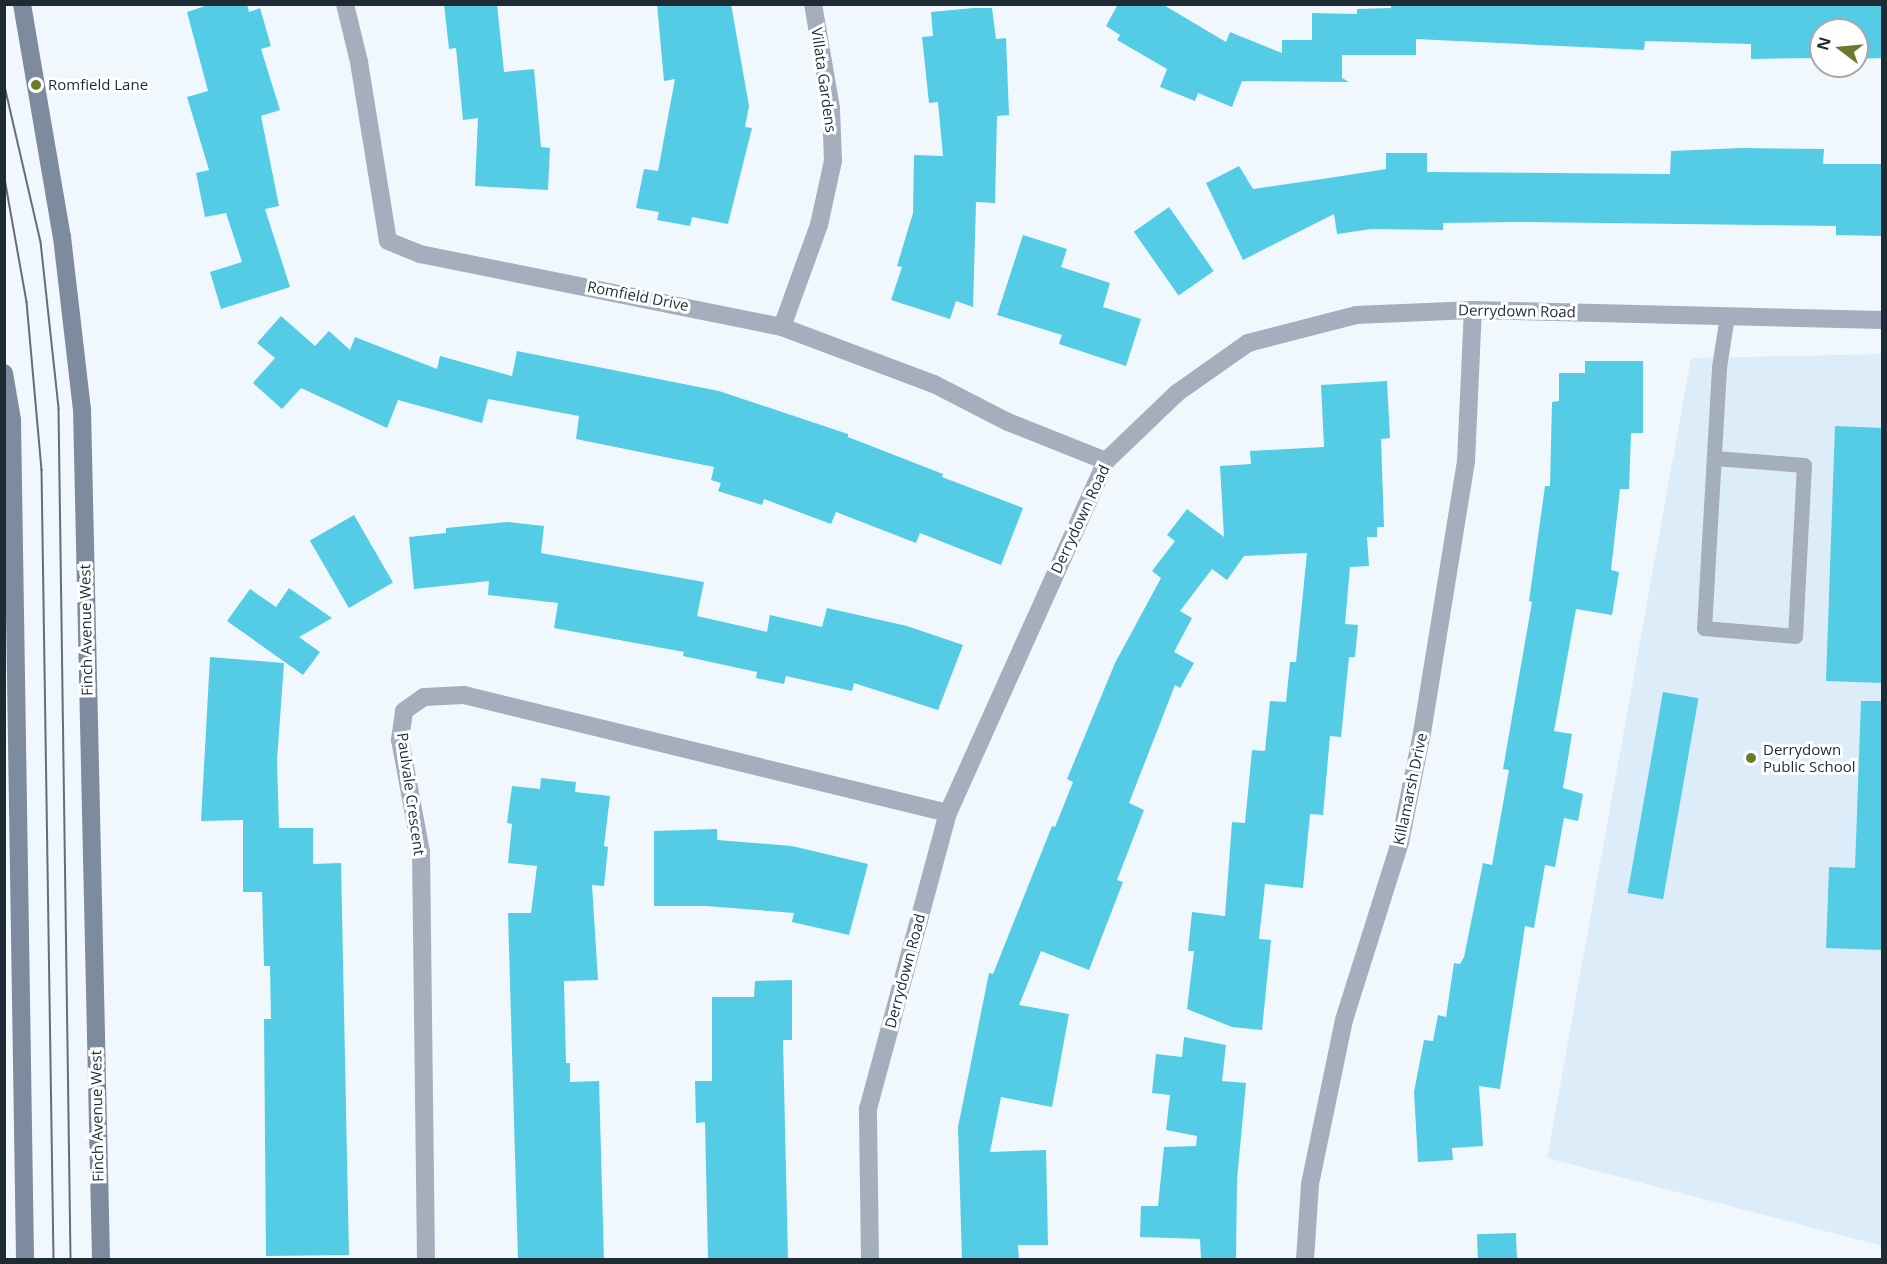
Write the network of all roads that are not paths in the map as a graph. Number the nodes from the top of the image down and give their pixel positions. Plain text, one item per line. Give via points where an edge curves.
1 (22, 4) edge
2 (345, 4) edge
3 (813, 4) edge
4 (1473, 309) junction
5 (1727, 316) junction
6 (1882, 320) edge
7 (782, 327) junction
8 (4, 373) edge
9 (1714, 458) junction
10 (1106, 461) junction
11 (948, 813) junction
12 (25, 1260) edge
13 (101, 1260) edge
14 (426, 1260) edge
15 (870, 1260) edge
16 (1305, 1260) edge

1 - 13 main road, Finch Avenue West via 62,237 82,409
2 - 7 street, Romfield Drive via 359,62 388,242 420,254
3 - 7 street, Villata Gardens via 831,108 833,161 819,225
4 - 5 street, Derrydown Road
4 - 10 street, Derrydown Road via 1356,315 1248,343 1177,393
4 - 16 street, Killamarsh Drive via 1466,462 1424,723 1400,842 1344,1020 1310,1184
5 - 6 street, Derrydown Road
5 - 9 lane via 1719,367
7 - 10 street, Romfield Drive via 934,384 1008,422
8 - 12 main road via 12,420
9 - 9 lane via 1704,628 1795,636 1804,465
10 - 11 street, Derrydown Road
11 - 14 street, Paulvale Crescent via 464,695 424,698 404,711 400,740 421,852
11 - 15 street, Derrydown Road via 868,1109

